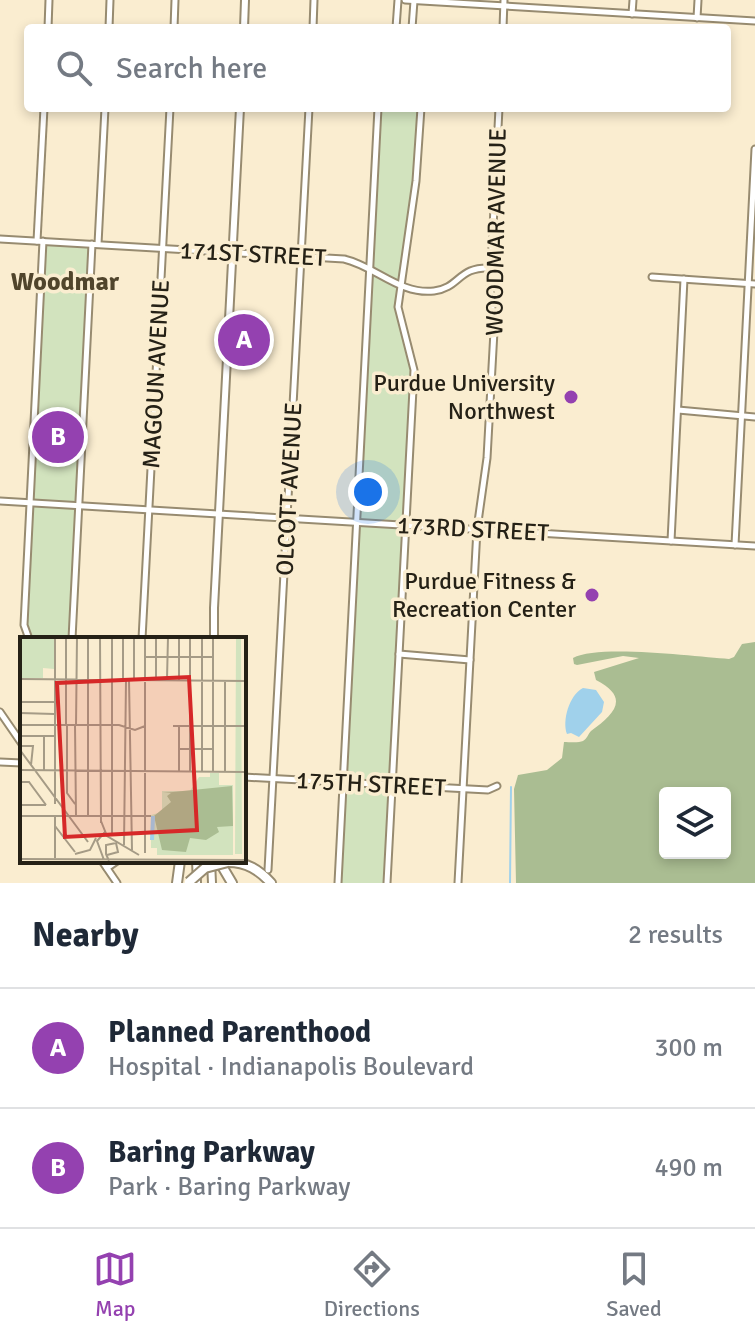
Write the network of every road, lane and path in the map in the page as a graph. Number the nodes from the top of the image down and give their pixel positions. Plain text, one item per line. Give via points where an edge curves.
1 (49, 0) edge
2 (110, 0) edge
3 (175, 0) edge
4 (245, 0) edge
5 (314, 0) edge
6 (398, 0) edge
7 (405, 0) edge
8 (569, 0) edge
9 (633, 0) edge
10 (698, 0) edge
11 (414, 1) edge
12 (442, 1) edge
13 (504, 3) edge
14 (568, 10) junction
15 (632, 14) junction
16 (697, 18) junction
17 (755, 21) edge
18 (48, 24) edge
19 (109, 24) edge
20 (174, 24) edge
21 (244, 24) edge
22 (313, 24) edge
23 (396, 24) edge
24 (412, 24) edge
25 (503, 24) edge
26 (44, 112) edge
27 (105, 112) edge
28 (170, 112) edge
29 (240, 112) edge
30 (309, 112) edge
31 (378, 112) edge
32 (421, 112) edge
33 (499, 112) edge
34 (755, 151) edge
35 (0, 239) edge
36 (40, 241) junction
37 (95, 244) junction
38 (162, 248) junction
39 (233, 253) junction
40 (301, 257) junction
41 (370, 268) junction
42 (491, 268) junction
43 (652, 277) dead end
44 (684, 279) junction
45 (752, 283) edge
46 (400, 285) junction
47 (678, 410) junction
48 (742, 415) junction
49 (755, 417) edge
50 (0, 501) edge
51 (30, 503) junction
52 (79, 505) junction
53 (148, 509) junction
54 (219, 514) junction
55 (287, 518) junction
56 (357, 522) junction
57 (406, 525) junction
58 (477, 529) junction
59 (671, 541) junction
60 (735, 545) junction
61 (755, 546) edge
62 (28, 637) edge
63 (72, 637) edge
64 (142, 637) edge
65 (212, 637) edge
66 (399, 654) junction
67 (470, 660) junction
68 (0, 712) edge
69 (20, 741) edge
70 (0, 762) edge
71 (20, 763) edge
72 (246, 777) edge
73 (273, 778) junction
74 (343, 783) junction
75 (393, 785) junction
76 (497, 786) dead end
77 (463, 788) junction
78 (103, 863) edge
79 (114, 863) edge
80 (180, 863) edge
81 (196, 863) edge
82 (220, 863) edge
83 (224, 863) edge
84 (242, 863) edge
85 (107, 868) junction
86 (268, 870) dead end
87 (117, 883) edge
88 (177, 883) edge
89 (189, 883) edge
90 (197, 883) edge
91 (232, 883) edge
92 (271, 883) edge
93 (338, 883) edge
94 (387, 883) edge
95 (458, 883) edge

1 - 18 street
2 - 19 street
3 - 20 street
4 - 21 main road
5 - 22 street
6 - 23 street
7 - 11 street
8 - 14 street
9 - 15 street
10 - 16 street
11 - 12 street
11 - 24 street
12 - 13 street
13 - 14 street
13 - 25 street
14 - 15 street
15 - 16 street
16 - 17 street
26 - 36 street
27 - 37 street
28 - 38 street, MAGOUN AVENUE
29 - 39 main road
30 - 40 street, OLCOTT AVENUE
31 - 41 street
32 - 46 street
33 - 42 street, WOODMAR AVENUE
34 - 45 street
35 - 36 street, 171ST STREET
36 - 37 street, 171ST STREET
36 - 51 street
37 - 38 street, 171ST STREET
37 - 52 street
38 - 39 street, 171ST STREET
38 - 53 street, MAGOUN AVENUE
39 - 40 street, 171ST STREET
39 - 54 main road
40 - 41 street, 171ST STREET via 344,259
40 - 55 street, OLCOTT AVENUE
41 - 46 street, 171ST STREET
41 - 56 street
42 - 46 street, 171ST STREET via 471,269 446,288 432,291
42 - 58 street, WOODMAR AVENUE via 491,390
43 - 44 street
44 - 45 street
44 - 47 street
45 - 48 street
46 - 57 street via 398,307 414,370
47 - 48 street
47 - 59 street
48 - 49 street
48 - 60 street
50 - 51 street, 173RD STREET
51 - 52 street, 173RD STREET
51 - 62 street via 24,625
52 - 53 street, 173RD STREET
52 - 63 street
53 - 54 street, 173RD STREET
53 - 64 street, MAGOUN AVENUE
54 - 55 street, 173RD STREET
54 - 65 main road
55 - 56 street, 173RD STREET
55 - 73 street, OLCOTT AVENUE
56 - 57 street, 173RD STREET
56 - 74 street
57 - 58 street, 173RD STREET
57 - 66 street
58 - 59 street, 173RD STREET
58 - 67 street, WOODMAR AVENUE
59 - 60 street, 173RD STREET
60 - 61 street, 173RD STREET
66 - 67 street
66 - 75 street
67 - 77 street, WOODMAR AVENUE
68 - 69 street
70 - 71 street
72 - 73 street, 175TH STREET
73 - 74 street, 175TH STREET
73 - 86 street, OLCOTT AVENUE
74 - 75 street, 175TH STREET
74 - 93 street
75 - 77 street, 175TH STREET
75 - 94 street
76 - 77 street, 175TH STREET
77 - 95 street, WOODMAR AVENUE
78 - 85 street
79 - 85 street
80 - 88 highway
81 - 90 main road
82 - 91 highway
83 - 89 highway, bridge via 205,868
84 - 92 highway
85 - 87 street

